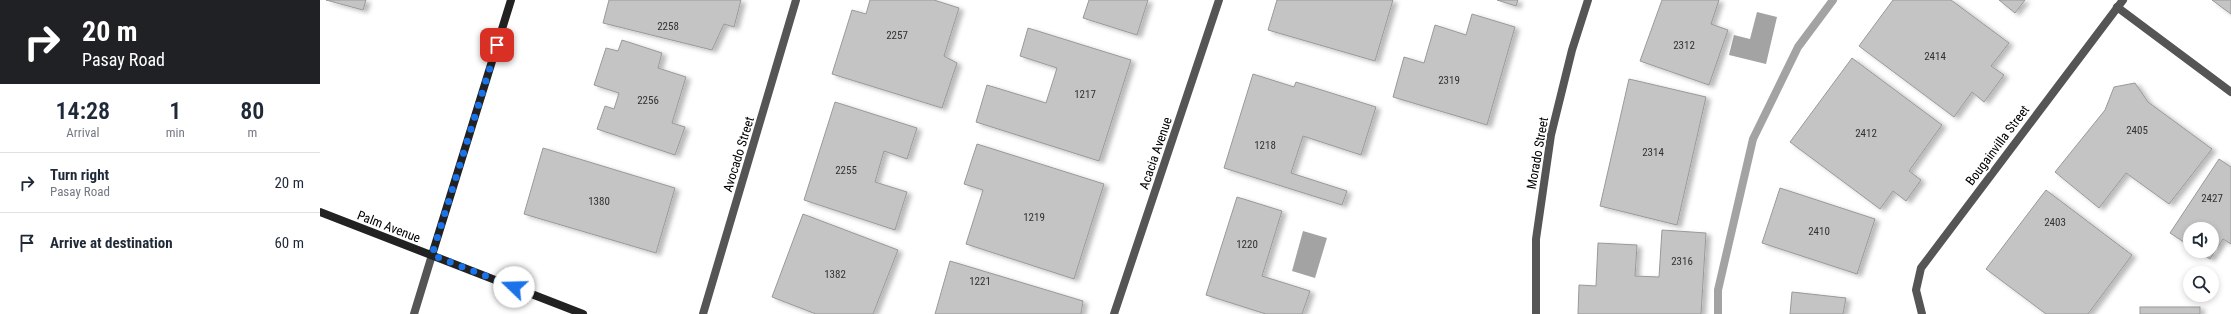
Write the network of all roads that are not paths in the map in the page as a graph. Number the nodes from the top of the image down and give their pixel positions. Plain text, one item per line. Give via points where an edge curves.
1 (511, 0) edge
2 (796, 0) edge
3 (1219, 0) edge
4 (1588, 0) edge
5 (2123, 0) edge
6 (2117, 7) junction
7 (2231, 92) edge
8 (320, 212) edge
9 (432, 255) junction
10 (414, 314) edge
11 (583, 314) edge
12 (703, 314) edge
13 (1114, 314) edge
14 (1536, 314) edge
15 (1922, 314) edge

1 - 9 street
2 - 12 street, Avocado Street
3 - 13 street, Acacia Avenue
4 - 14 street, Morado Street via 1572,50 1551,135 1536,239
5 - 6 street, Bougainvilla Street
6 - 7 street
6 - 15 street, Bougainvilla Street via 1921,268 1916,290
8 - 9 street, Palm Avenue
9 - 10 street
9 - 11 street, Palm Avenue

